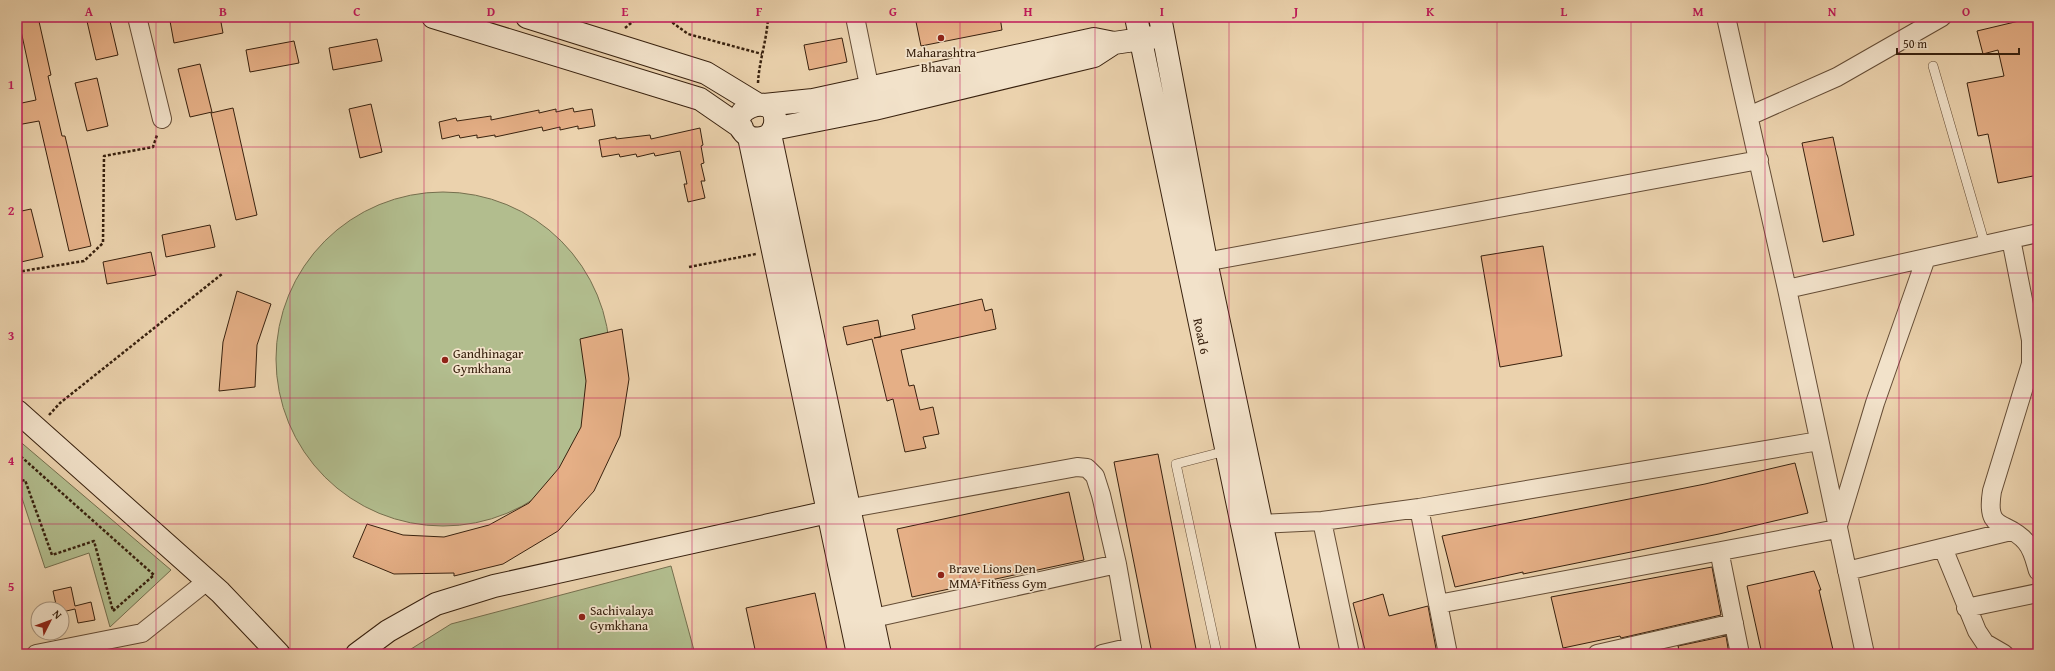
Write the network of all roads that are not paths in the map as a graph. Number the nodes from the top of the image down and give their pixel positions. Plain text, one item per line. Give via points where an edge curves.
1 (137, 17) edge
2 (435, 17) edge
3 (527, 17) edge
4 (855, 17) edge
5 (1136, 17) edge
6 (1726, 17) edge
7 (1942, 17) edge
8 (1162, 26) edge
9 (1141, 40) junction
10 (608, 42) junction
11 (1933, 66) dead end
12 (601, 69) junction
13 (871, 99) junction
14 (759, 104) junction
15 (1749, 116) junction
16 (162, 119) road end
17 (759, 132) junction
18 (1759, 160) junction
19 (2038, 233) edge
20 (2011, 240) junction
21 (1985, 245) junction
22 (1926, 258) junction
23 (1197, 263) junction
24 (1787, 289) junction
25 (2034, 339) edge
26 (17, 411) edge
27 (24, 437) edge
28 (1819, 441) junction
29 (1226, 451) junction
30 (849, 507) junction
31 (1419, 508) junction
32 (828, 512) junction
33 (1322, 521) junction
34 (1262, 524) junction
35 (1837, 529) junction
36 (2011, 531) junction
37 (1943, 548) junction
38 (1721, 551) junction
39 (1117, 564) junction
40 (1847, 571) junction
41 (2038, 571) edge
42 (202, 585) junction
43 (2038, 593) edge
44 (1438, 604) junction
45 (1966, 608) junction
46 (873, 619) junction
47 (852, 623) junction
48 (1734, 623) junction
49 (1133, 651) edge
50 (1606, 653) edge
51 (36, 654) edge
52 (261, 654) edge
53 (279, 654) edge
54 (357, 654) edge
55 (858, 654) edge
56 (880, 654) edge
57 (1102, 654) edge
58 (1217, 654) edge
59 (1269, 654) edge
60 (1289, 654) edge
61 (1350, 654) edge
62 (1448, 654) edge
63 (1740, 654) edge
64 (1865, 654) edge
65 (2004, 654) edge

1 - 16 street
2 - 12 street
3 - 10 street
4 - 13 street
5 - 9 street, Road 6
6 - 15 street
7 - 15 street via 1837,77
8 - 9 street
8 - 23 street, Road 6
9 - 13 street via 1114,43 1094,56
9 - 23 street, Road 6
10 - 12 street
10 - 14 street via 706,73
11 - 21 lane
12 - 17 street via 700,99
13 - 14 street
13 - 17 street
14 - 17 street via 773,112 775,118
14 - 17 street via 752,105 741,117
15 - 18 street
17 - 30 street
17 - 32 street via 773,250
18 - 23 street
18 - 24 street
19 - 20 street
20 - 21 street
20 - 25 street
21 - 22 street
22 - 24 street
22 - 35 street via 1875,403
23 - 29 street, Road 6
23 - 34 street, Road 6
24 - 28 street
25 - 36 street via 2031,364 1989,506 1995,522
26 - 27 street
27 - 42 street
28 - 31 street
28 - 35 street
29 - 58 lane via 1176,464
29 - 59 street, Road 6
30 - 32 street
30 - 39 street via 1077,467 1087,468 1095,476 1101,495
30 - 46 street
31 - 33 street
31 - 44 street
32 - 47 street
32 - 54 street via 494,586 436,604 388,631
33 - 34 street
33 - 61 street
34 - 60 street, Road 6
35 - 38 street
35 - 40 street
36 - 37 street
36 - 41 street via 2026,541
37 - 40 street
37 - 45 street
38 - 44 street
38 - 48 street
39 - 46 street
39 - 49 street
40 - 64 street
42 - 51 street via 142,633
42 - 52 street
42 - 53 street
43 - 45 street
44 - 62 street
45 - 65 street via 1985,643
46 - 47 street
46 - 56 street
47 - 55 street
48 - 50 street
48 - 63 street
49 - 57 street

